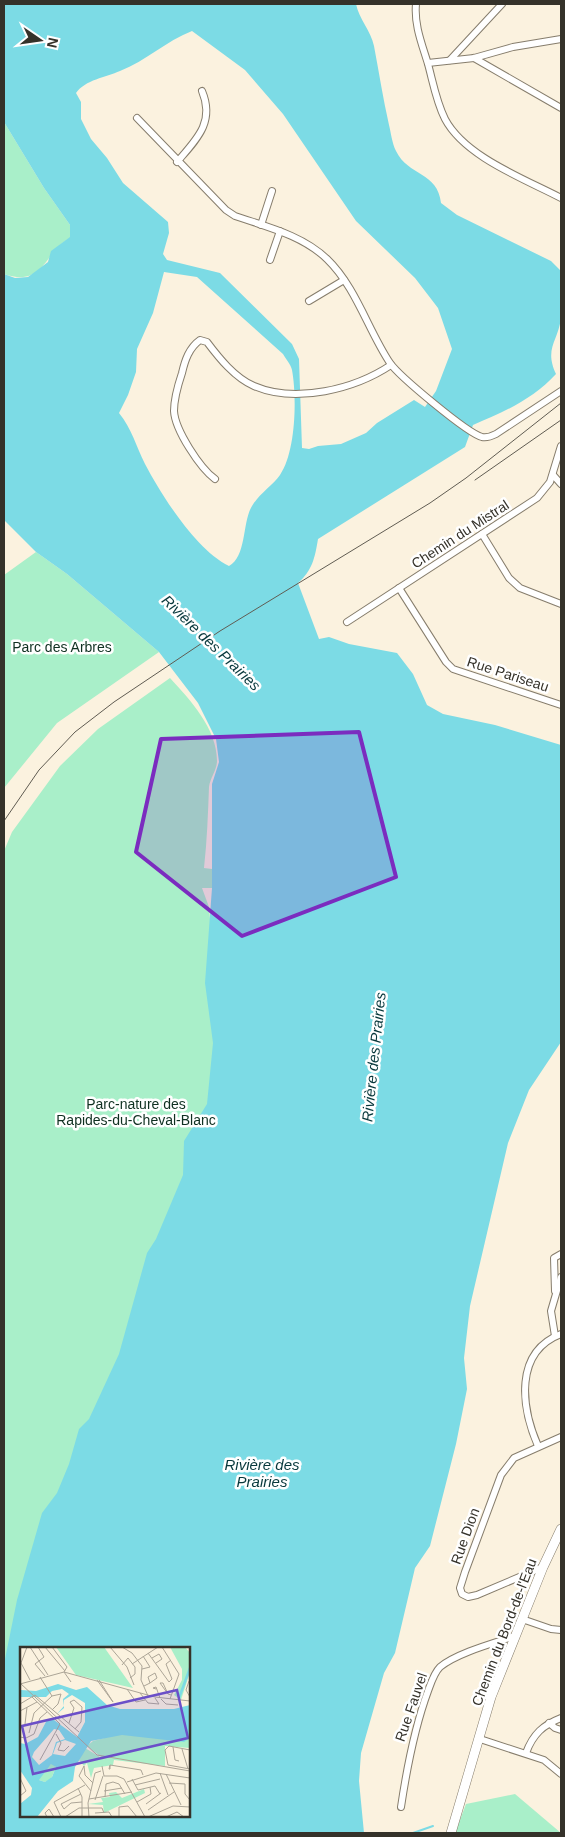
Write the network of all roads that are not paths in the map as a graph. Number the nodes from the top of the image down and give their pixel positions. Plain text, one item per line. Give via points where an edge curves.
1 (416, 4) edge
2 (502, 4) edge
3 (561, 40) edge
4 (474, 58) junction
5 (450, 60) junction
6 (428, 63) junction
7 (202, 91) dead end
8 (561, 108) edge
9 (137, 118) dead end
10 (178, 162) junction
11 (272, 191) dead end
12 (561, 198) edge
13 (261, 225) junction
14 (280, 232) junction
15 (270, 260) dead end
16 (344, 280) junction
17 (309, 301) dead end
18 (391, 365) junction
19 (561, 391) edge
20 (561, 446) edge
21 (553, 474) junction
22 (215, 479) dead end
23 (561, 484) edge
24 (482, 534) junction
25 (400, 588) junction
26 (561, 604) edge
27 (347, 622) dead end
28 (561, 705) edge
29 (561, 1254) edge
30 (561, 1277) edge
31 (555, 1292) junction
32 (558, 1335) edge
33 (561, 1437) edge
34 (538, 1446) junction
35 (561, 1529) edge
36 (543, 1567) junction
37 (522, 1619) junction
38 (561, 1630) edge
39 (515, 1636) junction
40 (561, 1718) edge
41 (549, 1723) junction
42 (561, 1730) edge
43 (480, 1739) junction
44 (526, 1753) junction
45 (561, 1774) edge
46 (401, 1807) dead end
47 (451, 1833) edge

1 - 6 street via 418,33
2 - 5 street
3 - 4 street via 513,47
4 - 5 street
4 - 8 street
5 - 6 street
6 - 12 street via 439,104 461,140 491,161
7 - 10 street via 207,103 206,120 199,137
9 - 10 street
10 - 13 street via 226,210
11 - 13 street
13 - 14 street
14 - 15 street
14 - 16 street via 318,251
16 - 17 street
16 - 18 street
18 - 19 street via 474,433 485,437 496,434
18 - 22 street via 353,385 309,393 268,391 240,378 207,342 200,340 193,345 184,364 174,412 179,430 206,472
20 - 21 street, Chemin du Mistral
21 - 23 street
21 - 24 street, Chemin du Mistral via 545,491 537,498
24 - 25 street, Chemin du Mistral
24 - 26 street via 509,578 520,588
25 - 27 street, Chemin du Mistral
25 - 28 street, Rue Pariseau via 453,669
29 - 31 street via 554,1258 553,1264
30 - 31 street
31 - 32 street via 551,1311
32 - 34 street via 541,1344 527,1378 526,1413
33 - 34 street, Rue Dion
34 - 36 street, Rue Dion via 514,1458 501,1475 460,1588 468,1597 477,1595
35 - 36 street, Chemin du Bord-de-l'Eau
36 - 37 street, Chemin du Bord-de-l'Eau
37 - 38 street
37 - 39 street, Chemin du Bord-de-l'Eau
39 - 43 street, Chemin du Bord-de-l'Eau via 491,1697
39 - 46 street, Rue Fauvel via 475,1649 440,1667 420,1712 409,1752
40 - 41 street
41 - 42 street
41 - 44 street via 534,1734
43 - 44 street
43 - 47 street, Chemin du Bord-de-l'Eau
44 - 45 street via 544,1760

